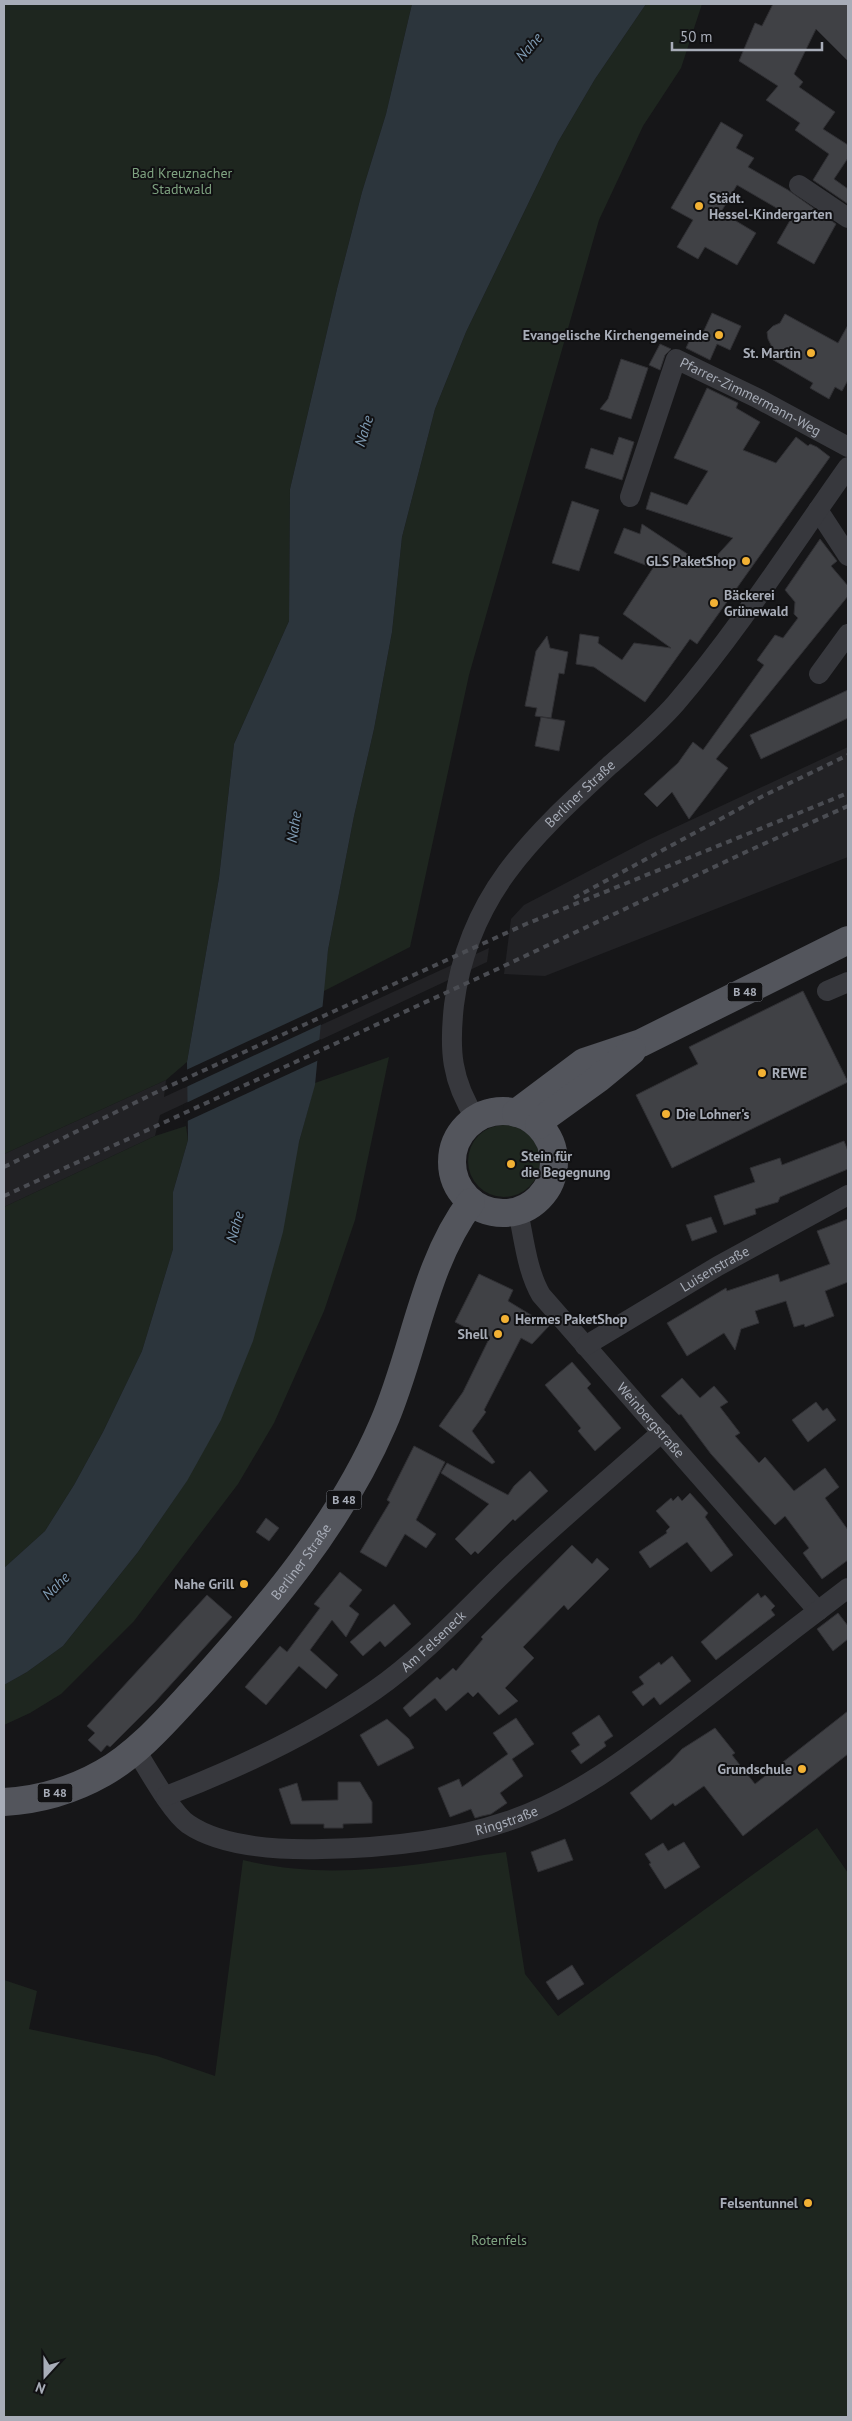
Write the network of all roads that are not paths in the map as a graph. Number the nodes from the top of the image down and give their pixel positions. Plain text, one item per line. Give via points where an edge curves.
1 (799, 185) dead end
2 (848, 218) edge
3 (848, 447) edge
4 (848, 467) edge
5 (630, 497) dead end
6 (818, 510) junction
7 (848, 556) edge
8 (848, 634) edge
9 (819, 674) dead end
10 (848, 940) edge
11 (848, 982) edge
12 (827, 992) dead end
13 (476, 1119) junction
14 (527, 1119) junction
15 (848, 1195) edge
16 (471, 1202) junction
17 (518, 1212) junction
18 (585, 1346) junction
19 (662, 1432) junction
20 (848, 1588) edge
21 (818, 1611) junction
22 (135, 1749) junction
23 (166, 1796) junction
24 (4, 1802) edge

1 - 2 street
3 - 5 street, Pfarrer-Zimmermann-Weg via 758,398 676,359
4 - 6 street, Berliner Straße
6 - 7 street
6 - 13 street, Berliner Straße via 705,668 674,705 530,843 509,866 491,894 470,939 452,1022 451,1045 456,1081
8 - 9 street
10 - 14 main road, B 48 via 641,1043 584,1062
11 - 12 street
13 - 14 main road via 497,1112
13 - 16 main road via 459,1137 452,1160 456,1183
14 - 17 main road via 548,1138 553,1149 554,1173 541,1197
15 - 18 street, Luisenstraße via 718,1266
16 - 17 main road via 493,1213
16 - 22 main road, Berliner Straße / B 48 via 455,1225 426,1292 383,1425 338,1510 286,1585 253,1625
17 - 18 street, Weinbergstraße via 536,1286
18 - 19 street, Weinbergstraße
19 - 21 street, Weinbergstraße
19 - 23 street, Am Felseneck via 555,1525 412,1661 376,1689 294,1740
20 - 21 street, Ringstraße
21 - 23 street, Ringstraße via 619,1765 542,1806 489,1827 388,1846 270,1847 241,1843 202,1831 187,1823
22 - 23 street, Ringstraße
22 - 24 main road, B 48 via 84,1782 34,1798

